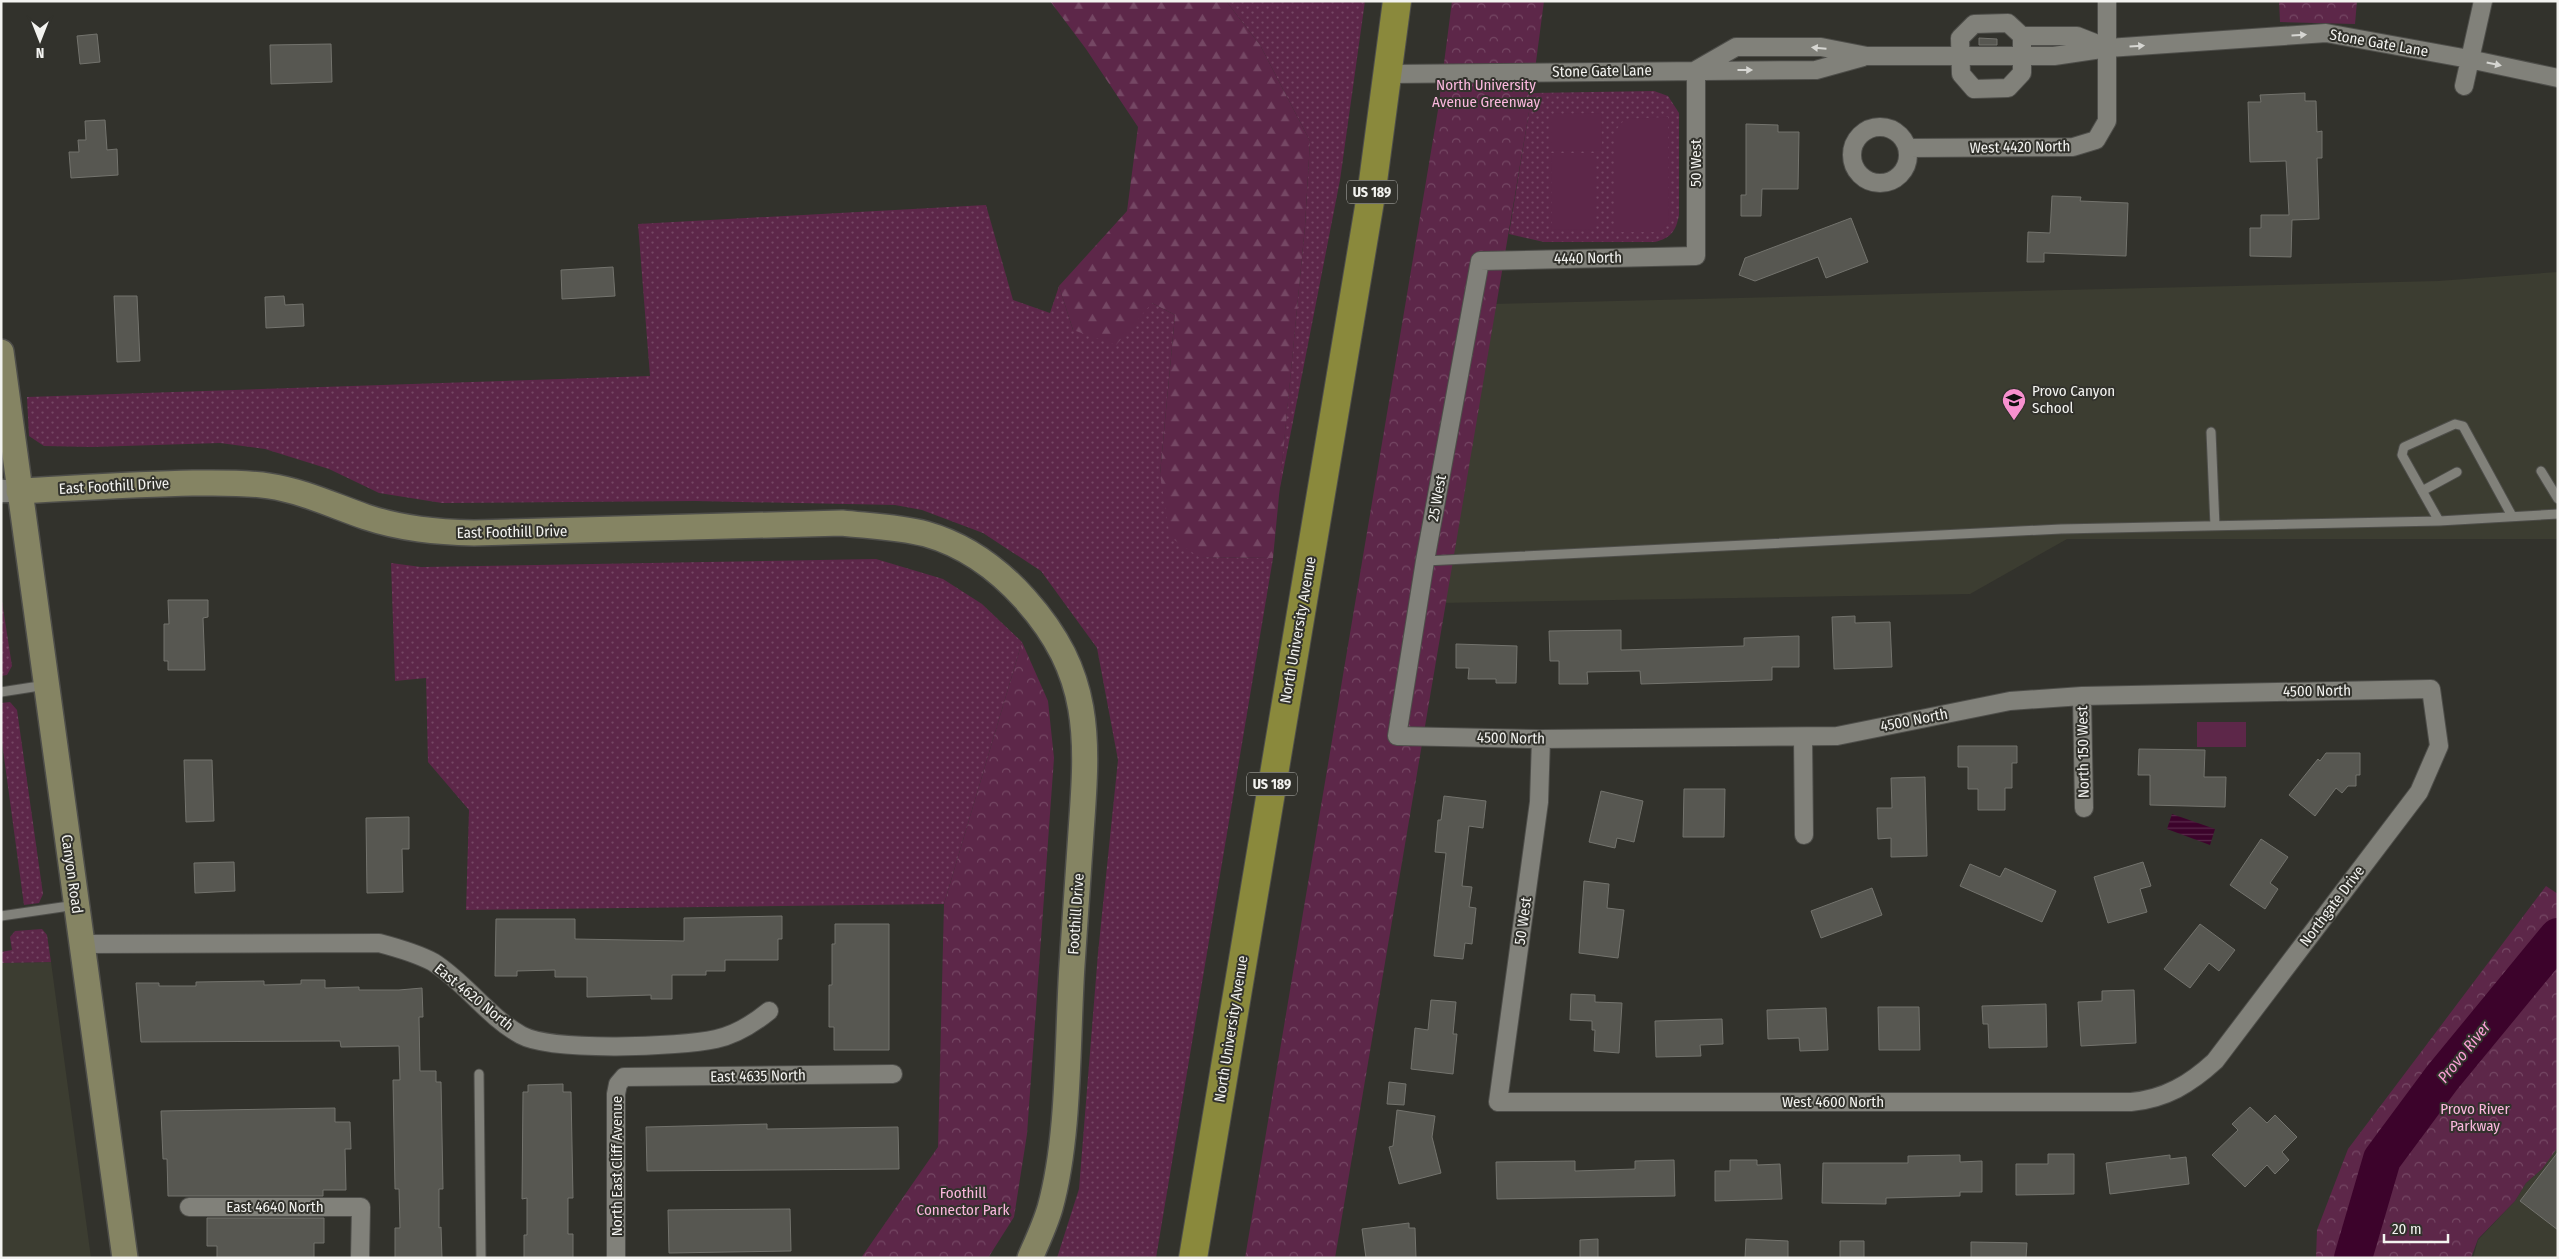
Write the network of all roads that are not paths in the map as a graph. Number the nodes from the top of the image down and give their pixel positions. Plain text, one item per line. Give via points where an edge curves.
1 (1397, 1) edge
2 (2107, 1) edge
3 (2483, 1) edge
4 (2022, 36) junction
5 (2108, 48) junction
6 (2022, 55) junction
7 (1960, 56) junction
8 (2469, 59) junction
9 (1696, 70) junction
10 (1388, 74) junction
11 (2558, 78) edge
12 (2464, 86) dead end
13 (1907, 148) dead end
14 (1696, 256) joint
15 (1480, 261) joint
16 (1, 352) edge
17 (2211, 432) dead end
18 (2541, 471) dead end
19 (2457, 472) dead end
20 (10, 491) edge
21 (2422, 491) junction
22 (2558, 499) edge
23 (2558, 514) edge
24 (2512, 516) junction
25 (2439, 521) junction
26 (2215, 526) junction
27 (1425, 561) junction
28 (1014, 586) joint
29 (46, 685) junction
30 (2431, 689) joint
31 (1, 692) edge
32 (2082, 696) junction
33 (1397, 736) joint
34 (1803, 737) junction
35 (1541, 739) junction
36 (2084, 808) dead end
37 (1804, 835) dead end
38 (76, 905) junction
39 (1, 916) edge
40 (83, 944) junction
41 (769, 1011) dead end
42 (479, 1074) dead end
43 (893, 1074) dead end
44 (624, 1077) joint
45 (2168, 1093) joint
46 (1498, 1102) joint
47 (189, 1207) dead end
48 (125, 1258) edge
49 (360, 1258) edge
50 (481, 1258) edge
51 (616, 1258) edge
52 (1030, 1258) edge
53 (1193, 1258) edge

1 - 10 highway, North University Avenue / US 189
2 - 5 street, West 4420 North
3 - 8 street
4 - 5 street, Stone Gate Lane via 2077,36
4 - 6 street
4 - 7 street via 2008,23 1974,24 1960,38
5 - 6 street, Stone Gate Lane via 2054,56
5 -> 8 street, Stone Gate Lane via 2326,33
5 - 13 street, West 4420 North via 2107,121 2096,140 2073,147
6 - 7 street, Stone Gate Lane
6 - 7 street via 2022,73 2008,88 1974,89 1961,74
7 - 9 street, Stone Gate Lane via 1867,56 1816,70
8 -> 11 street, Stone Gate Lane
8 - 12 street
9 - 10 street, Stone Gate Lane
9 - 14 street, 50 West
10 - 53 highway, North University Avenue / US 189 via 1371,199
14 - 15 street, 4440 North
15 - 27 street, 25 West
16 - 20 main road, Canyon Road
17 - 26 lane
18 - 22 lane
19 - 21 lane
20 - 28 main road, East Foothill Drive via 172,484 269,486 305,494 405,528 439,532 842,524 898,529 926,534 964,550 995,569
20 - 29 main road, Canyon Road
21 - 24 lane via 2402,455 2404,447 2455,424 2463,426
21 - 25 lane
23 - 24 lane
24 - 25 lane
25 - 26 lane
26 - 27 lane via 2061,529
27 - 33 street, 25 West
28 - 52 main road, Foothill Drive via 1060,644 1080,696 1086,755 1059,1156 1049,1210
29 - 31 lane
29 - 38 main road, Canyon Road
30 - 32 street, 4500 North
30 - 45 street, Northgate Drive via 2440,746 2419,792 2215,1061 2197,1077
32 - 34 street, 4500 North via 2010,701 1837,736
32 - 36 street, North 150 West
33 - 35 street, 4500 North
34 - 35 street, 4500 North
34 - 37 street
35 - 46 street, 50 West via 1540,802
38 - 39 lane
38 - 40 main road, Canyon Road
40 - 41 street, East 4620 North via 380,943 434,963 521,1035 553,1044 689,1044 718,1039 745,1028
40 - 48 main road, Canyon Road
42 - 50 lane
43 - 44 street, East 4635 North
44 - 51 street, North East Cliff Avenue via 616,1094
45 - 46 street, West 4600 North via 2130,1102
47 - 49 street, East 4640 North via 361,1206

